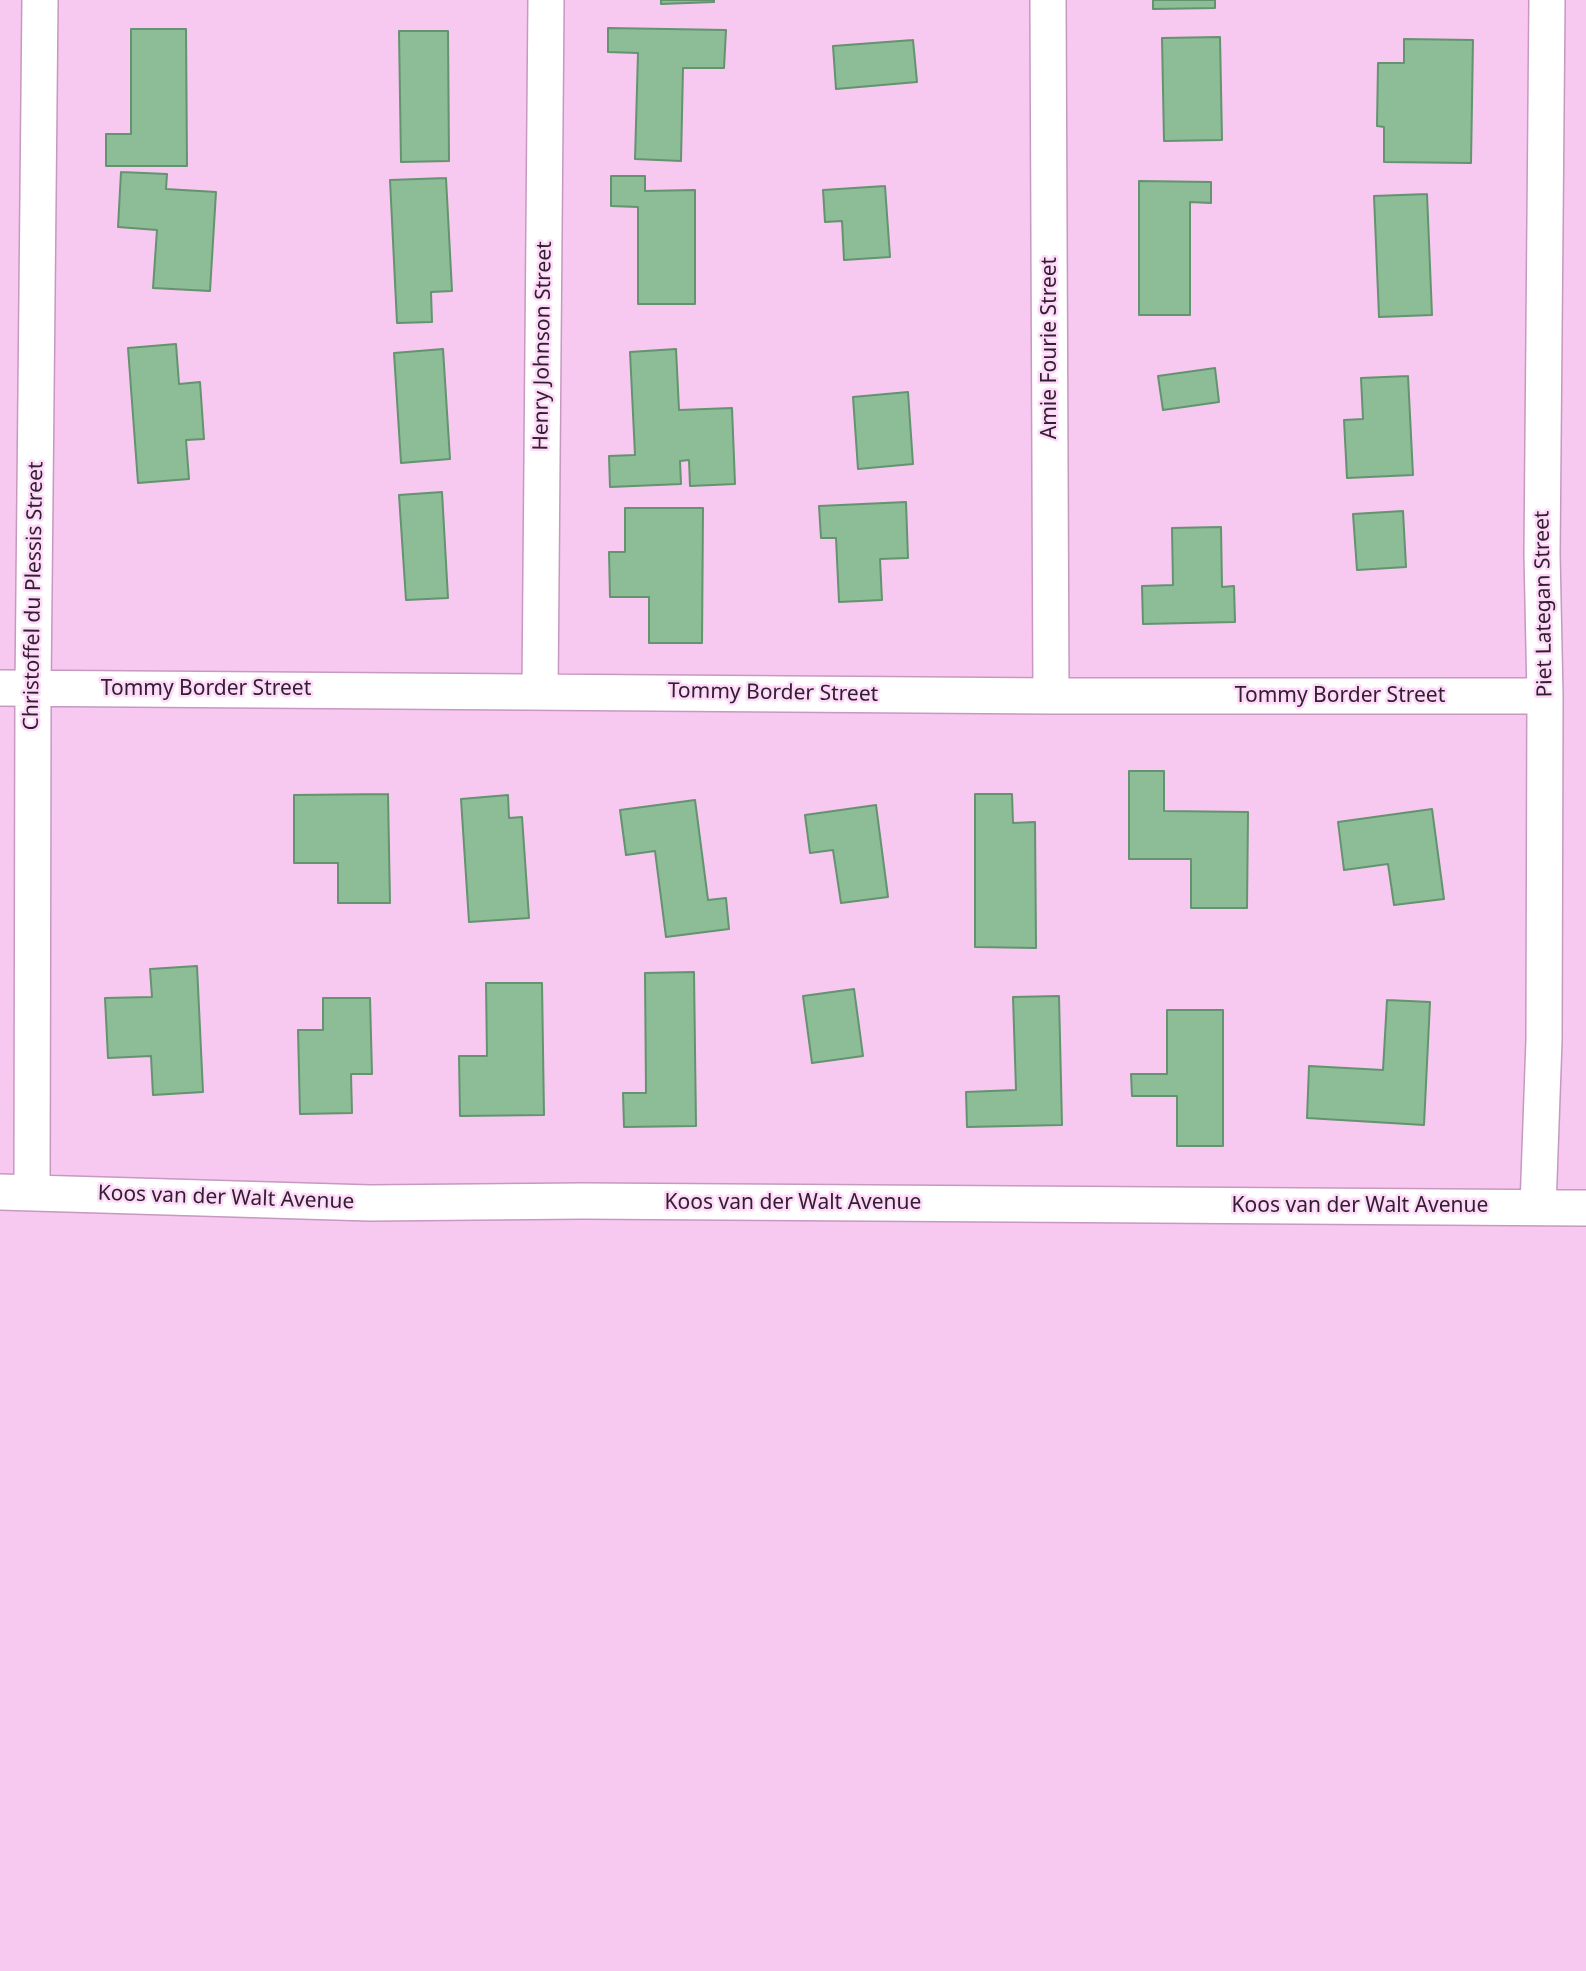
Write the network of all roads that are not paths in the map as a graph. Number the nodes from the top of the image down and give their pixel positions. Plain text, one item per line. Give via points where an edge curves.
1 (40, 0) edge
2 (546, 0) edge
3 (1048, 0) edge
4 (1547, 0) edge
5 (16, 688) edge
6 (540, 691) junction
7 (1051, 696) junction
8 (1545, 696) junction
9 (16, 1192) edge
10 (1538, 1208) junction
11 (1586, 1208) edge

1 - 5 street, Christoffel du Plessis Street
2 - 6 street, Henry Johnson Street
3 - 7 street, Amie Fourie Street
4 - 8 street, Piet Lategan Street
5 - 6 street, Tommy Border Street
5 - 9 street, Christoffel du Plessis Street
6 - 7 street, Tommy Border Street
7 - 8 street, Tommy Border Street
8 - 10 street, Piet Lategan Street via 1544,1040
9 - 10 street, Koos van der Walt Avenue via 370,1203
10 - 11 street, Koos van der Walt Avenue

